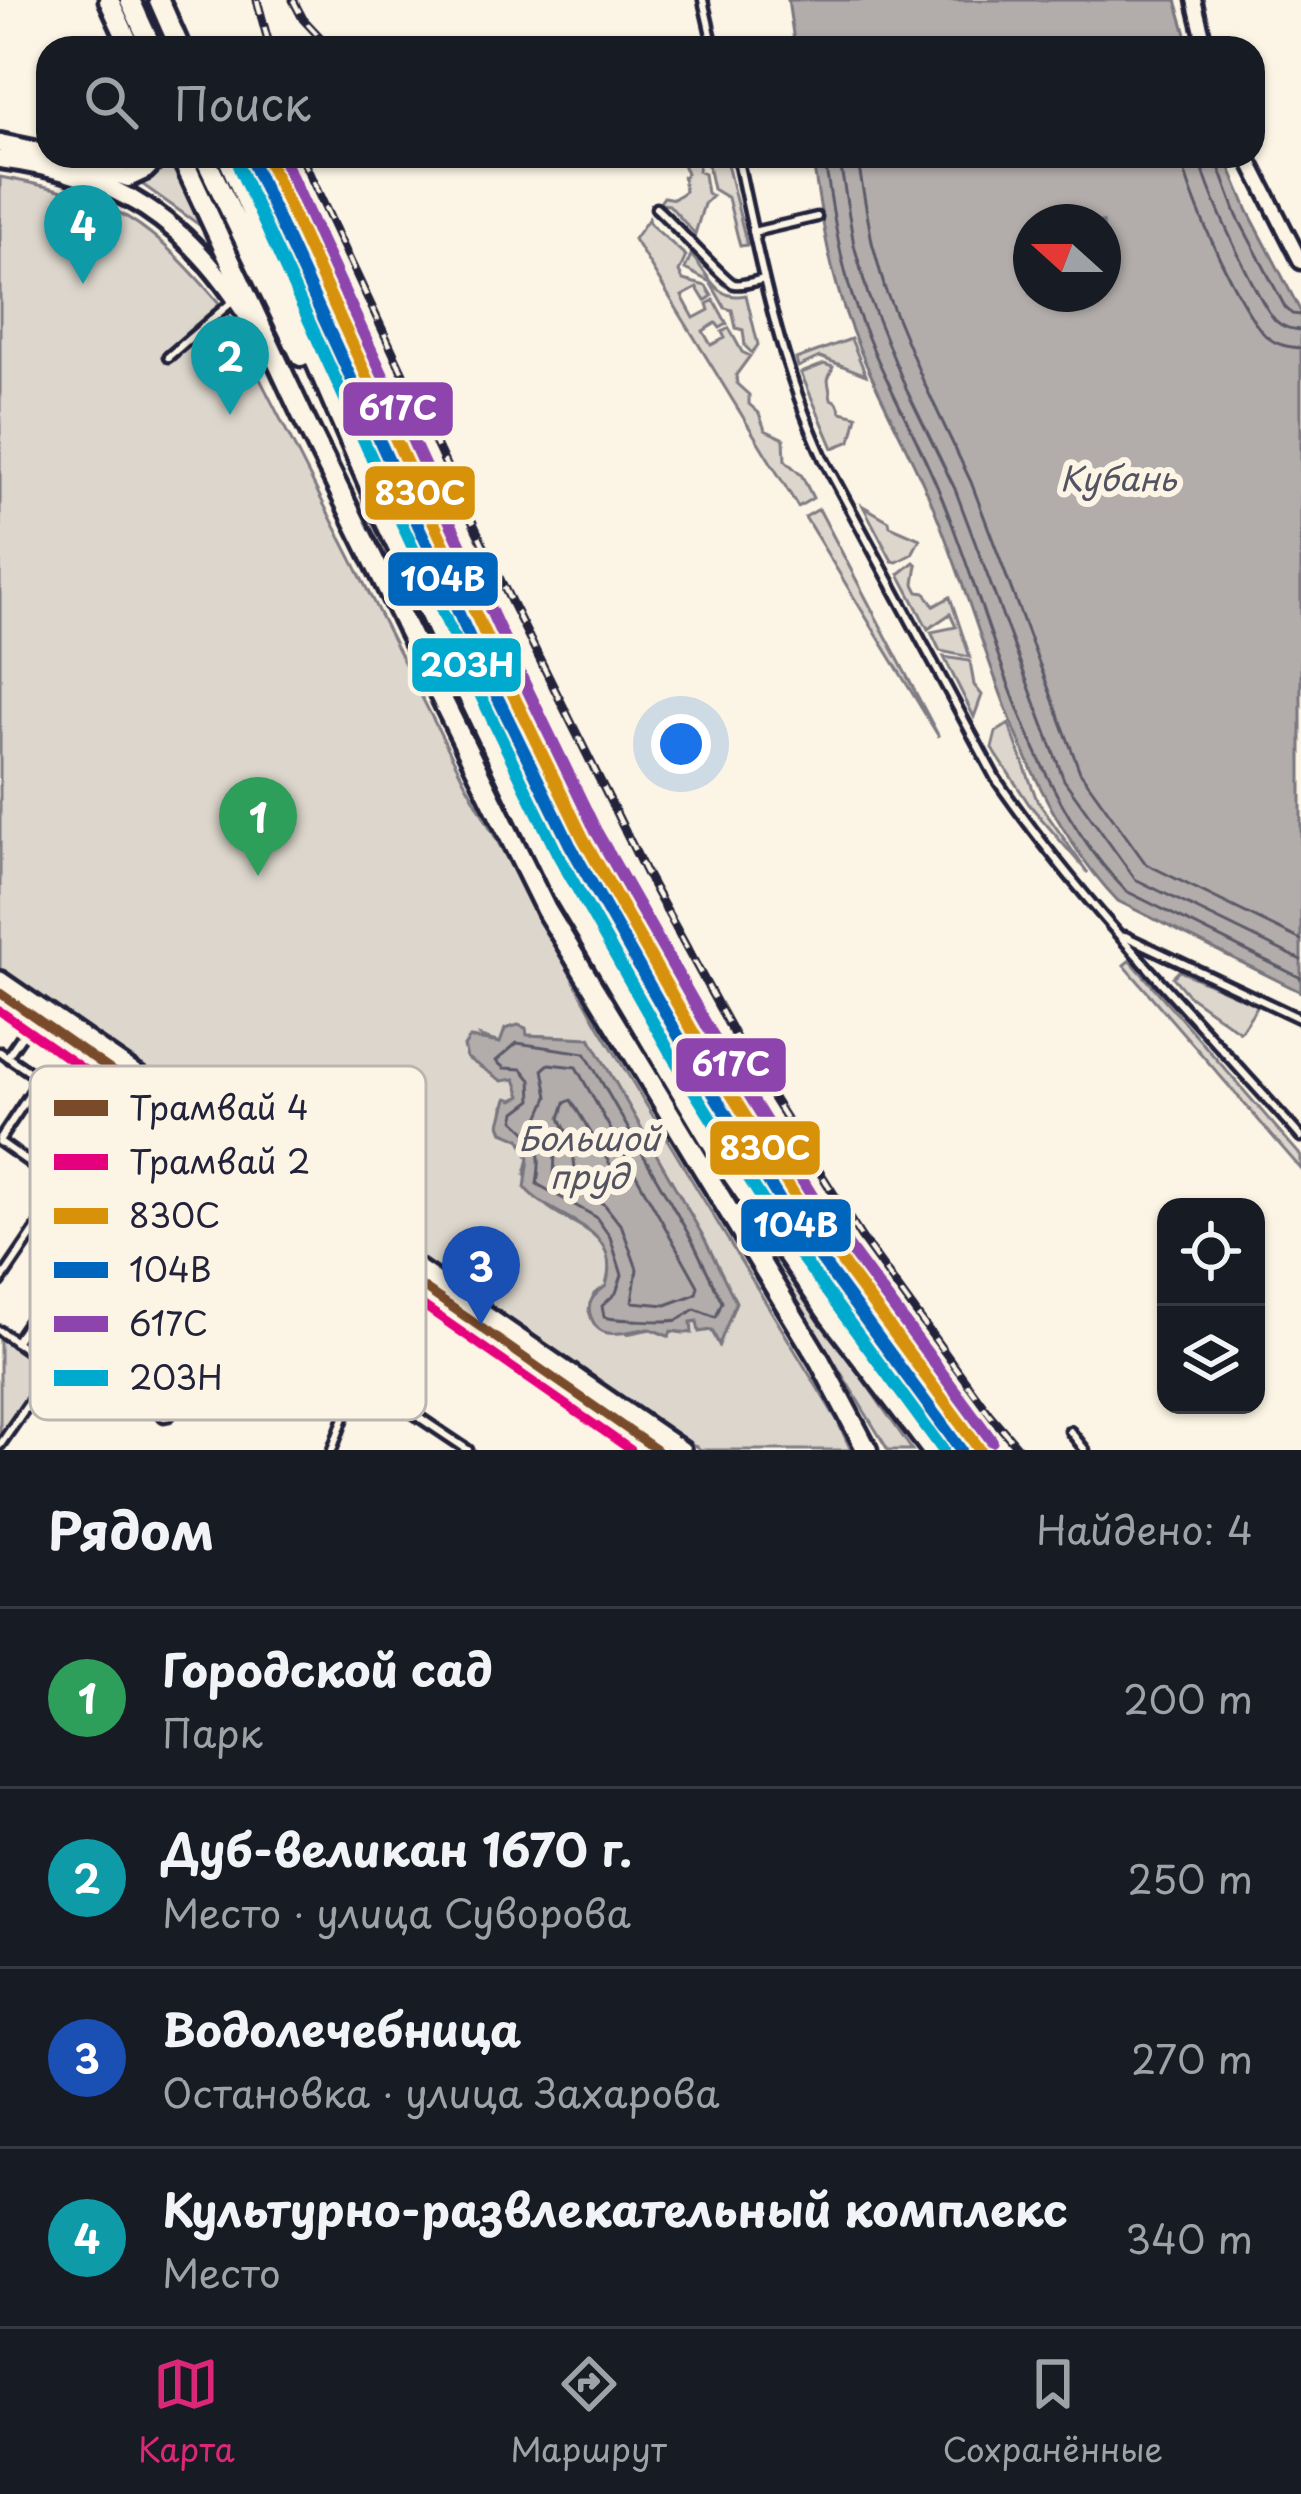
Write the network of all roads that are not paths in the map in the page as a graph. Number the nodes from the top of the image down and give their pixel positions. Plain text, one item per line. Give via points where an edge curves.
1 (109, 0) edge
2 (130, 0) edge
3 (159, 0) edge
4 (703, 0) edge
5 (1195, 0) edge
6 (125, 36) edge
7 (146, 36) edge
8 (175, 36) edge
9 (711, 36) edge
10 (1203, 36) edge
11 (0, 143) edge
12 (36, 155) edge
13 (36, 158) edge
14 (0, 159) edge
15 (69, 168) edge
16 (97, 168) edge
17 (147, 168) edge
18 (187, 168) edge
19 (210, 168) edge
20 (232, 168) edge
21 (740, 168) edge
22 (1253, 168) edge
23 (656, 208) dead end
24 (817, 218) dead end
25 (753, 232) junction
26 (1300, 258) edge
27 (764, 279) junction
28 (236, 298) junction
29 (167, 357) dead end
30 (281, 370) junction
31 (380, 510) junction
32 (1122, 935) junction
33 (0, 980) edge
34 (41, 1008) junction
35 (1301, 1019) edge
36 (3, 1054) edge
37 (125, 1066) edge
38 (30, 1072) edge
39 (30, 1094) edge
40 (1301, 1137) edge
41 (0, 1140) edge
42 (30, 1161) edge
43 (30, 1237) edge
44 (426, 1272) edge
45 (0, 1282) edge
46 (30, 1320) edge
47 (0, 1331) edge
48 (15, 1342) junction
49 (30, 1352) edge
50 (30, 1401) edge
51 (343, 1420) edge
52 (423, 1420) edge
53 (1070, 1431) dead end
54 (0, 1445) edge
55 (332, 1450) edge
56 (468, 1450) edge
57 (682, 1450) edge
58 (867, 1450) edge
59 (932, 1450) edge
60 (1085, 1450) edge

1 - 6 main road
2 - 7 main road
3 - 8 main road
4 - 9 lane
5 - 10 street
11 - 12 main road
13 - 14 main road
15 - 28 main road via 167,223
16 - 17 main road via 128,178
18 - 30 main road
19 - 31 main road
20 - 31 main road
21 - 25 lane
22 - 26 street
23 - 27 lane via 726,281
24 - 25 lane
25 - 27 lane
27 - 32 lane via 800,407 973,738 1021,816
28 - 29 lane
28 - 30 main road
30 - 58 main road via 546,910
31 - 59 main road via 560,888 722,1158
32 - 35 lane
32 - 40 lane
33 - 34 street
34 - 36 lane
34 - 37 street
36 - 38 lane
39 - 41 lane
41 - 42 lane
43 - 45 lane
44 - 57 street
46 - 48 lane
47 - 48 lane
48 - 49 lane
50 - 54 lane
51 - 55 lane
52 - 56 lane
53 - 60 lane

